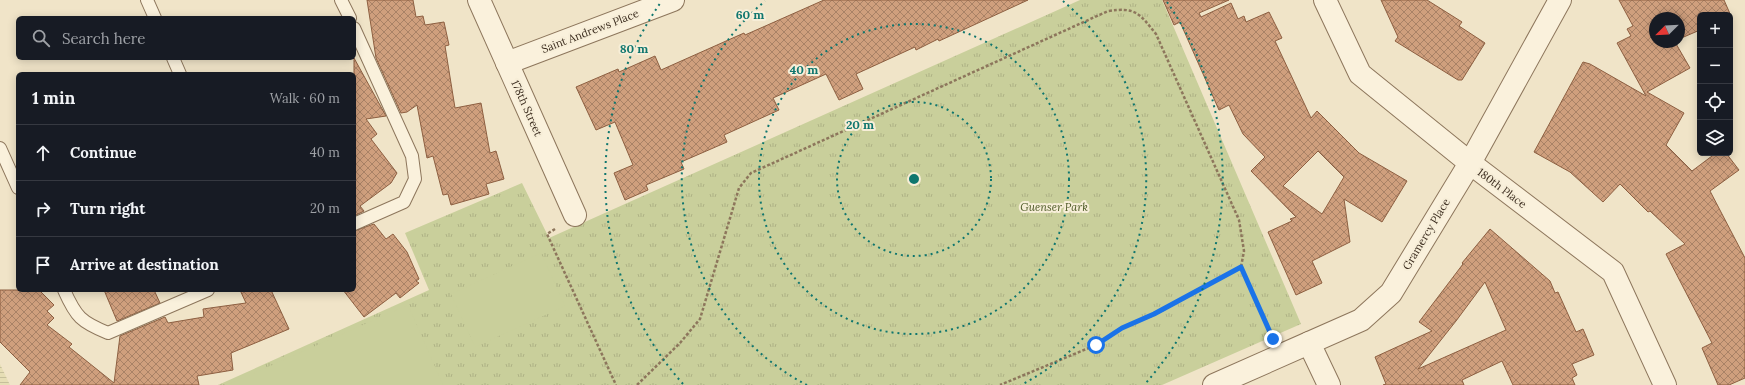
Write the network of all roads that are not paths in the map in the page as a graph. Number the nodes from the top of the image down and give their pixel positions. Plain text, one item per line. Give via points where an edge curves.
1 (147, 0) edge
2 (342, 0) edge
3 (478, 0) edge
4 (673, 0) edge
5 (1325, 0) edge
6 (1560, 0) edge
7 (154, 16) edge
8 (349, 16) edge
9 (356, 32) edge
10 (174, 60) edge
11 (507, 63) junction
12 (179, 72) edge
13 (0, 148) edge
14 (1470, 164) junction
15 (16, 184) edge
16 (575, 215) dead end
17 (356, 223) edge
18 (65, 292) edge
19 (203, 292) edge
20 (1309, 343) junction
21 (1214, 385) edge
22 (1329, 385) edge
23 (1665, 385) edge

1 - 7 lane
2 - 8 lane
3 - 11 street, 178th Street
4 - 11 street, Saint Andrews Place
5 - 14 street, 180th Place via 1360,74
6 - 14 street, Gramercy Place
9 - 17 lane via 412,156 415,179 404,202
10 - 12 lane
11 - 16 street, 178th Street
13 - 15 lane
14 - 20 street, Gramercy Place via 1391,293 1361,320
14 - 23 street, 180th Place via 1613,272
18 - 19 lane via 72,308 87,325 108,333
20 - 21 street, Gramercy Place
20 - 22 street

